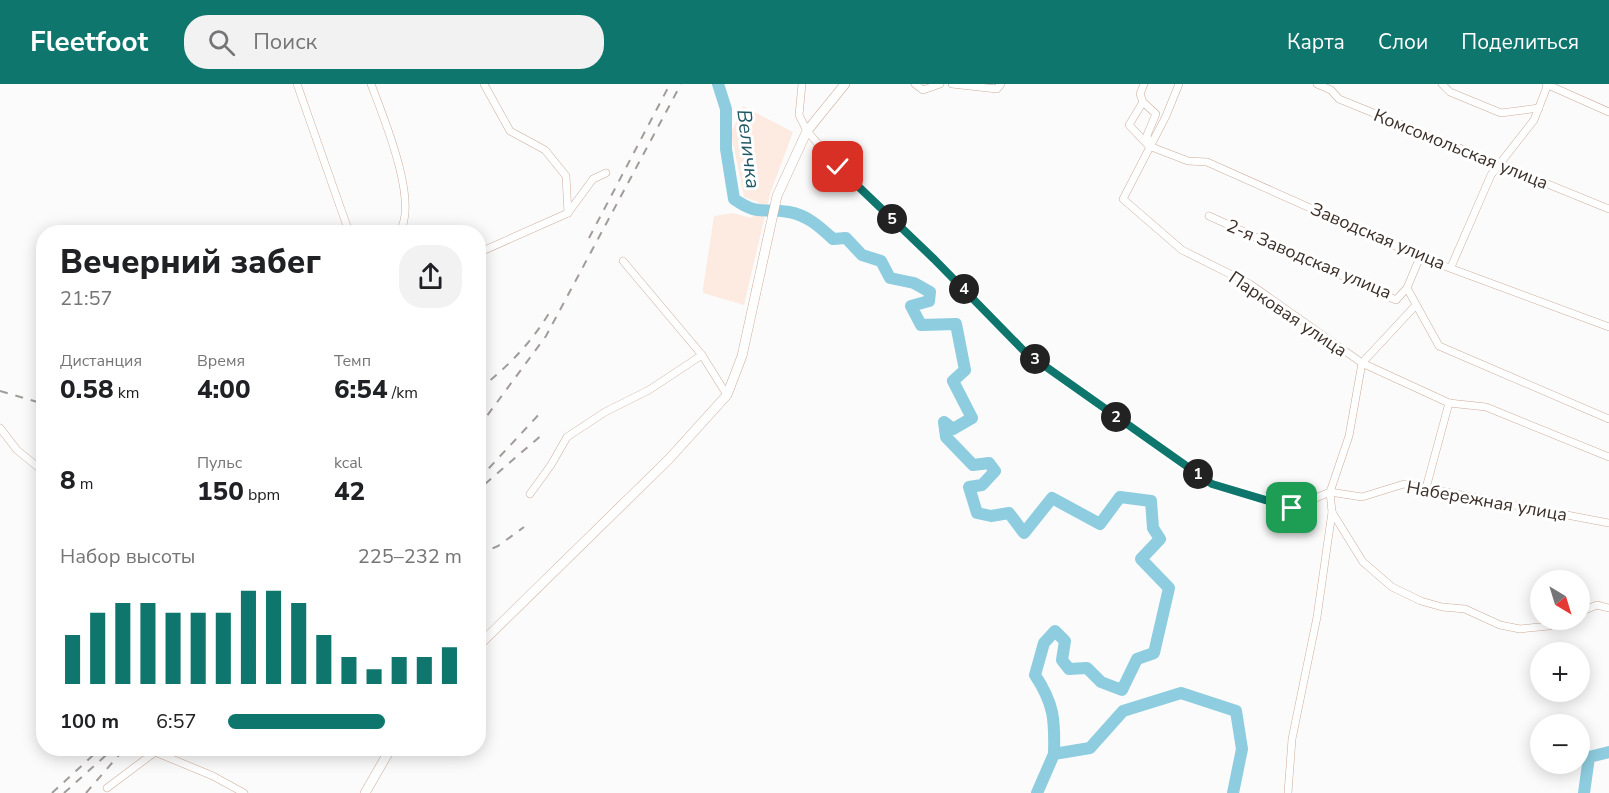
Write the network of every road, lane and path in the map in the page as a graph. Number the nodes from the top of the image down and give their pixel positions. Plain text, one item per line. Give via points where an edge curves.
1 (297, 84) edge
2 (371, 84) edge
3 (484, 84) edge
4 (802, 84) edge
5 (845, 84) edge
6 (915, 84) edge
7 (940, 84) edge
8 (952, 84) edge
9 (1001, 84) edge
10 (1144, 84) edge
11 (1179, 84) edge
12 (1317, 84) edge
13 (1442, 84) edge
14 (1547, 84) edge
15 (1332, 87) edge
16 (1143, 102) junction
17 (1539, 108) junction
18 (1609, 112) edge
19 (807, 131) junction
20 (1149, 146) junction
21 (1501, 165) junction
22 (606, 173) dead end
23 (1609, 209) edge
24 (568, 213) junction
25 (1209, 216) dead end
26 (347, 225) edge
27 (401, 225) edge
28 (486, 249) edge
29 (1420, 257) junction
30 (623, 261) dead end
31 (1452, 267) junction
32 (1407, 288) junction
33 (1416, 305) junction
34 (1609, 327) edge
35 (702, 355) junction
36 (1362, 363) junction
37 (728, 395) junction
38 (1449, 403) junction
39 (1609, 419) edge
40 (0, 428) edge
41 (1609, 458) edge
42 (36, 465) edge
43 (1426, 488) junction
44 (1330, 492) junction
45 (530, 494) dead end
46 (1332, 512) junction
47 (1609, 523) edge
48 (1590, 608) edge
49 (1609, 608) edge
50 (1530, 628) edge
51 (486, 638) edge
52 (150, 756) edge
53 (165, 756) edge
54 (386, 756) edge
55 (107, 788) dead end
56 (244, 793) edge
57 (365, 793) edge
58 (1288, 793) edge

1 - 26 street
2 - 27 street via 407,196
3 - 24 street via 510,131 545,150 566,176
4 - 19 street via 798,115
5 - 19 street
6 - 7 street via 923,90
8 - 9 street via 997,89
10 - 16 street via 1140,94
11 - 20 street
12 - 15 street, Комсомольская улица
13 - 17 street via 1450,92 1502,113
14 - 17 street
14 - 18 street
15 - 21 street, Комсомольская улица via 1340,99
16 - 20 street via 1156,114 1148,135
16 - 20 street via 1129,125
17 - 21 street
19 - 37 street via 777,196 742,356
19 - 44 street via 838,167 1025,352 1212,484 1292,508
20 - 29 street, Заводская улица via 1188,161 1207,162
20 - 36 street, Парковая улица via 1123,199 1182,250 1250,284
21 - 23 street, Комсомольская улица
21 - 31 street via 1491,175
22 - 24 street via 593,179
24 - 28 street
25 - 32 street, 2-я Заводская улица via 1396,300
29 - 31 street, Заводская улица
29 - 32 street, 2-я Заводская улица
30 - 35 street
31 - 34 street, Заводская улица
32 - 33 street, 2-я Заводская улица
33 - 36 street
33 - 39 street, 2-я Заводская улица via 1440,346
35 - 37 street
35 - 45 street via 567,437
36 - 38 street
36 - 44 street, Парковая улица via 1350,436
37 - 51 street via 669,459
38 - 41 street via 1486,406
38 - 43 street
40 - 42 street
43 - 44 street, Набережная улица via 1404,484 1362,497
43 - 47 street, Набережная улица
44 - 46 street, Парковая улица
46 - 50 street, Парковая улица via 1374,575 1392,587 1420,602 1465,609 1500,625
46 - 58 street via 1317,617 1292,739
48 - 49 street
52 - 55 street
53 - 56 street
54 - 57 street

